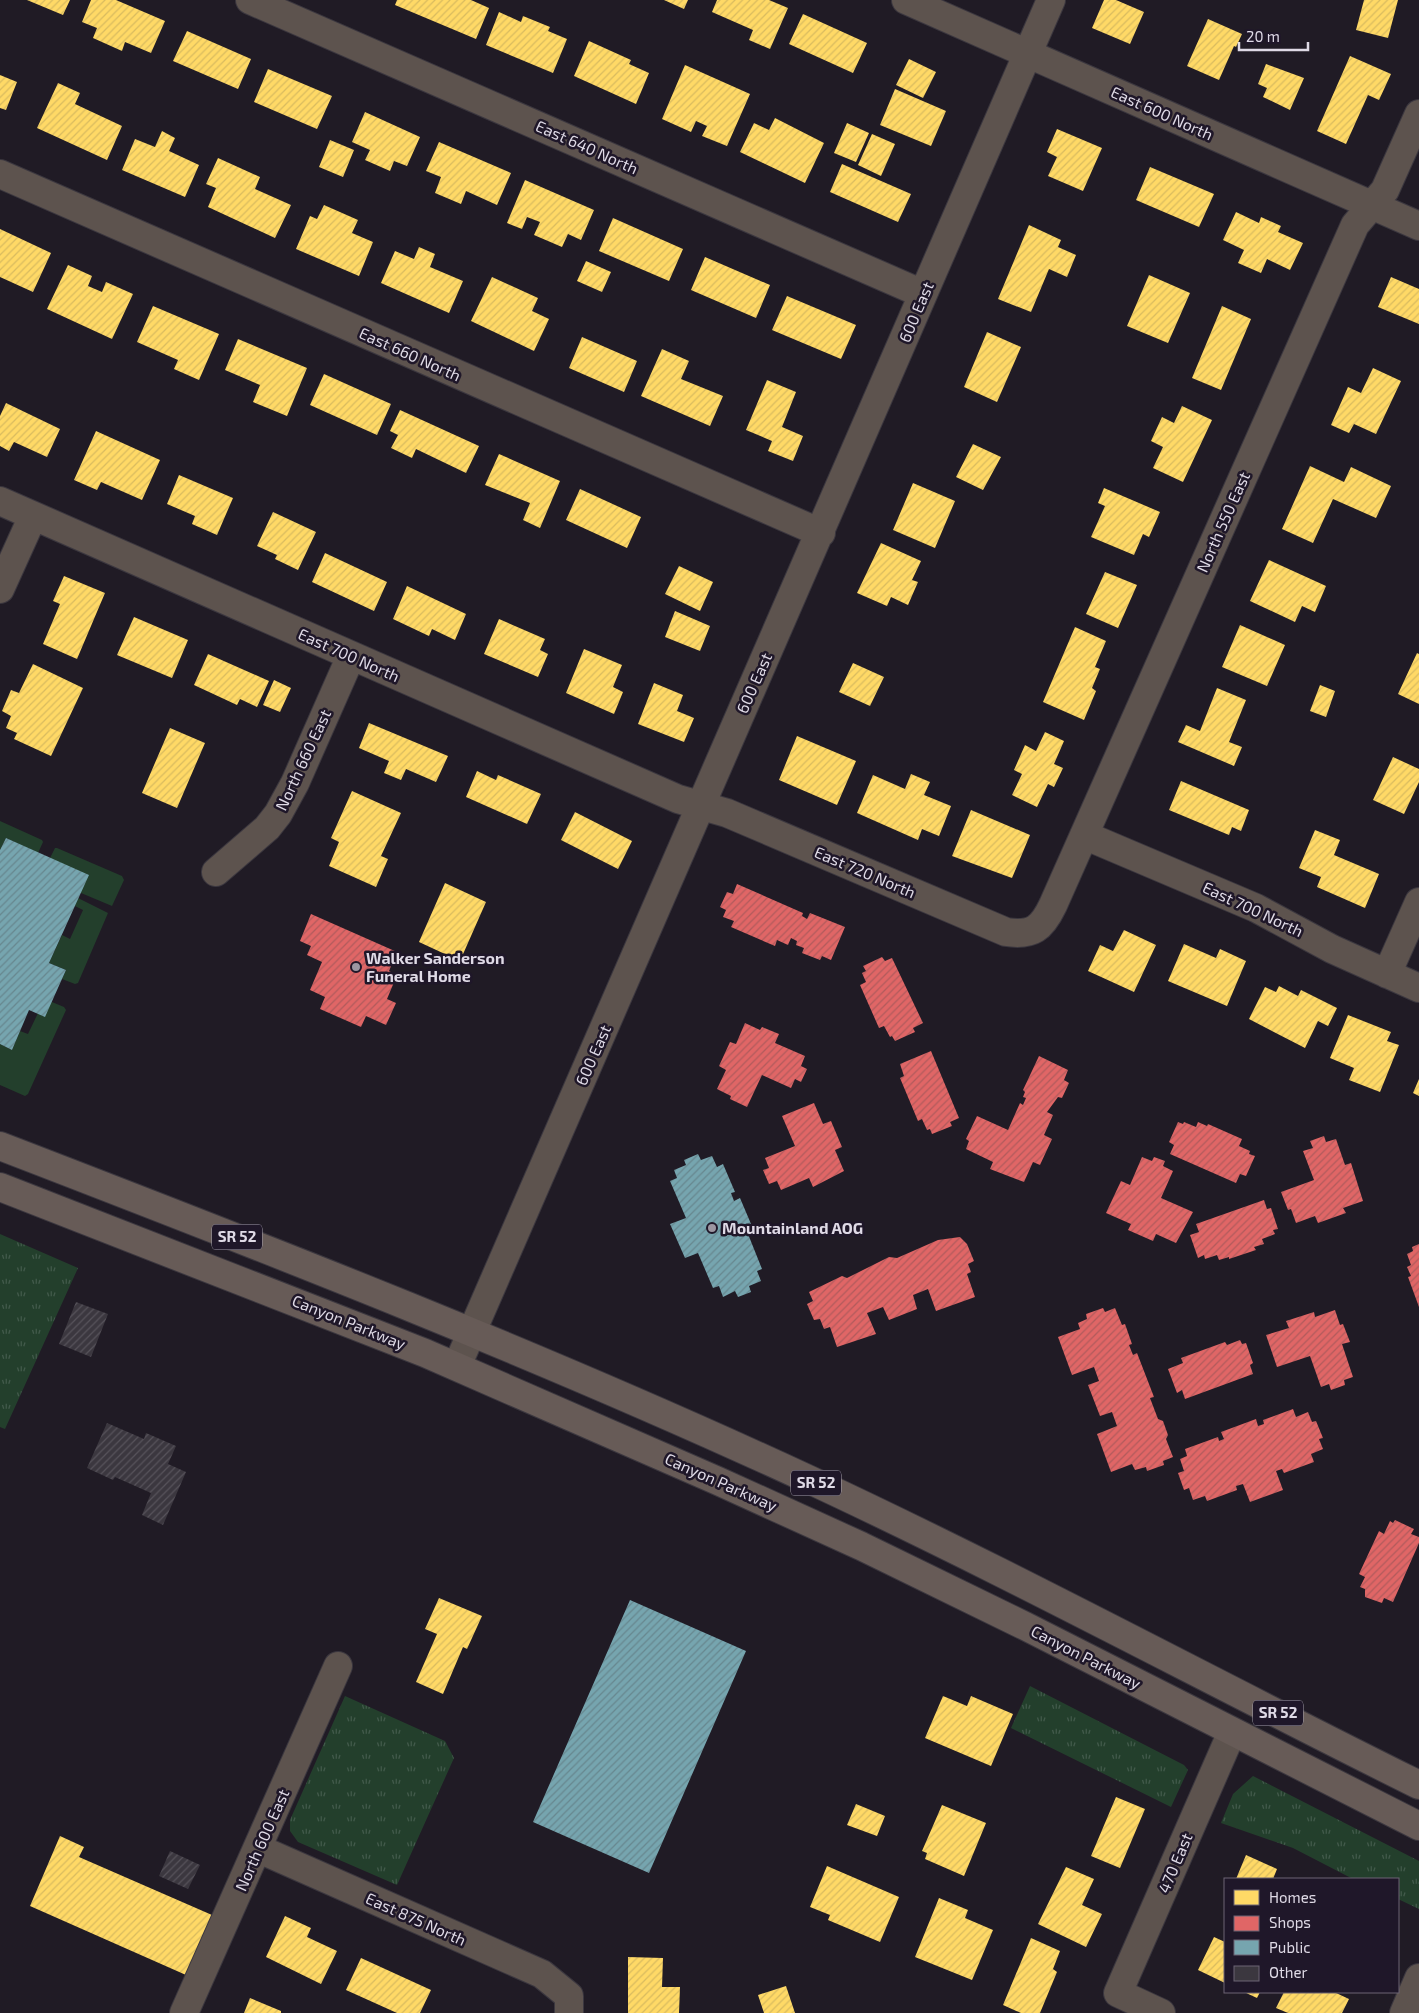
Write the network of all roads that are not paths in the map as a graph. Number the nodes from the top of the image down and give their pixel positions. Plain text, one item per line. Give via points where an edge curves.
1 (250, 0) edge
2 (906, 0) edge
3 (1051, 0) edge
4 (1028, 54) junction
5 (1419, 114) edge
6 (0, 174) edge
7 (1372, 206) junction
8 (1419, 226) edge
9 (923, 294) junction
10 (0, 501) edge
11 (33, 516) junction
12 (820, 533) junction
13 (0, 589) edge
14 (351, 656) junction
15 (700, 806) junction
16 (1084, 835) junction
17 (216, 872) dead end
18 (1419, 902) edge
19 (1031, 932) joint
20 (1387, 974) junction
21 (1419, 988) edge
22 (0, 1146) edge
23 (0, 1187) edge
24 (472, 1331) junction
25 (457, 1366) junction
26 (338, 1666) dead end
27 (1232, 1732) junction
28 (1419, 1785) edge
29 (1419, 1826) edge
30 (258, 1849) junction
31 (1419, 1978) edge
32 (569, 2004) edge
33 (184, 2013) edge
34 (1161, 2013) edge
35 (1404, 2013) edge

1 - 9 street, East 640 North
2 - 4 street, East 600 North
3 - 4 street, 600 East
4 - 7 street, East 600 North
4 - 9 street, 600 East
5 - 7 street, North 550 East via 1385,190
6 - 12 street, East 660 North
7 - 8 street, East 600 North
7 - 16 street, North 550 East via 1355,225
9 - 12 street, 600 East
10 - 11 street, East 700 North
11 - 13 street
11 - 14 street, East 700 North
12 - 15 street, 600 East
14 - 15 street, East 700 North
14 - 17 street, North 660 East via 278,814 267,828
15 - 19 street, East 720 North via 727,813 1006,932
15 - 24 street, 600 East
16 - 19 street, North 550 East via 1047,918
16 - 20 street, East 700 North via 1256,908
18 - 20 street
20 - 21 street, East 700 North
22 - 24 highway, SR 52
23 - 25 highway, Canyon Parkway / SR 52
24 - 25 street, 600 East
24 - 28 highway, SR 52 via 941,1542
25 - 27 highway, Canyon Parkway / SR 52 via 861,1546
26 - 30 street, North 600 East
27 - 29 highway, Canyon Parkway / SR 52
27 - 34 street, 470 East via 1118,1993
30 - 32 street, East 875 North via 542,1974
30 - 33 street, North 600 East
31 - 35 street

